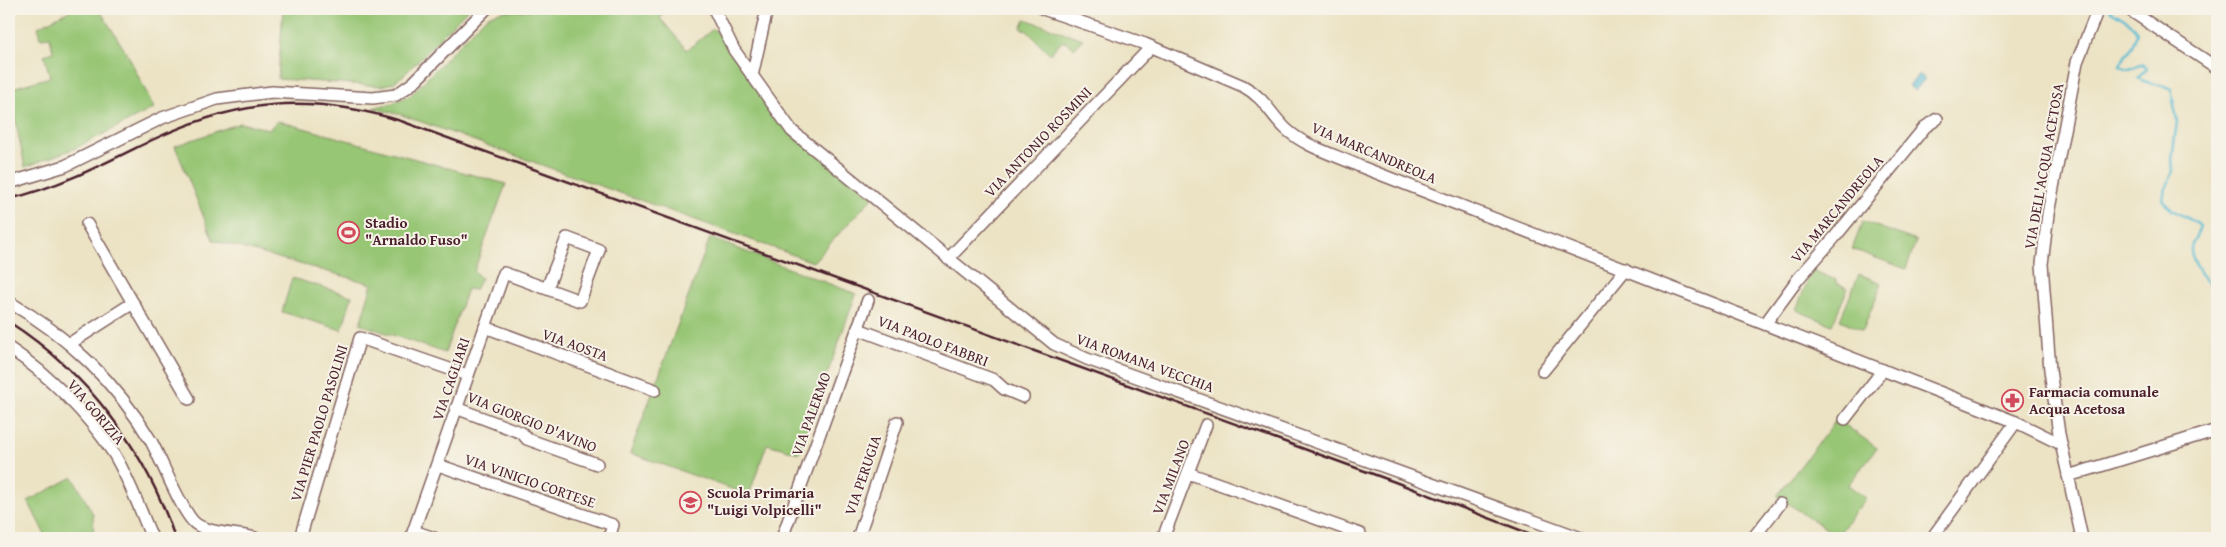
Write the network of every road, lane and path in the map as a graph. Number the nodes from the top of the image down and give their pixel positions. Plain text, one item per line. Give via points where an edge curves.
1 (486, 9) edge
2 (767, 9) edge
3 (1043, 9) edge
4 (2098, 9) edge
5 (2128, 9) edge
6 (715, 10) edge
7 (1151, 47) junction
8 (2217, 68) edge
9 (752, 76) junction
10 (1937, 118) dead end
11 (9, 183) edge
12 (87, 224) dead end
13 (948, 259) junction
14 (1626, 269) junction
15 (547, 288) junction
16 (868, 300) dead end
17 (9, 302) edge
18 (133, 303) junction
19 (1765, 324) junction
20 (484, 327) junction
21 (858, 329) junction
22 (69, 344) junction
23 (9, 348) edge
24 (1883, 370) junction
25 (1544, 371) dead end
26 (467, 375) junction
27 (654, 390) dead end
28 (1023, 397) dead end
29 (188, 399) dead end
30 (456, 408) junction
31 (1845, 419) dead end
32 (897, 422) dead end
33 (2016, 422) junction
34 (1206, 425) dead end
35 (2217, 430) edge
36 (2061, 444) junction
37 (597, 464) dead end
38 (438, 465) junction
39 (1188, 473) junction
40 (2068, 476) junction
41 (1780, 504) dead end
42 (1360, 534) dead end
43 (412, 535) edge
44 (152, 538) edge
45 (254, 538) edge
46 (300, 538) edge
47 (434, 538) edge
48 (608, 538) edge
49 (782, 538) edge
50 (858, 538) edge
51 (1163, 538) edge
52 (1581, 538) edge
53 (1753, 538) edge
54 (1932, 538) edge
55 (2082, 538) edge

1 - 11 street via 413,84 392,96 373,98 272,92 217,99 162,118 43,175
2 - 9 street
3 - 7 street, VIA MARCANDREOLA
4 - 36 street, VIA DELL'ACQUA ACETOSA via 2077,62 2043,254 2050,370
5 - 8 street
6 - 9 street, VIA ROMANA VECCHIA via 731,45
7 - 13 street, VIA ANTONIO ROSMINI
7 - 14 street, VIA MARCANDREOLA via 1251,90 1267,104 1287,130 1313,145 1359,166
9 - 13 street, VIA ROMANA VECCHIA via 794,134
10 - 19 street, VIA MARCANDREOLA via 1925,127 1798,279
12 - 18 street
13 - 52 street, VIA ROMANA VECCHIA via 1045,337 1074,354
14 - 19 street, VIA MARCANDREOLA
14 - 25 street
15 - 15 street, VIA CAGLIARI via 567,238 599,250 580,300
15 - 20 street, VIA CAGLIARI via 504,273
16 - 21 street, VIA PALERMO
17 - 22 street
18 - 22 street
18 - 29 street
19 - 24 street, VIA MARCANDREOLA
20 - 26 street, VIA CAGLIARI
20 - 27 street, VIA AOSTA
21 - 28 street, VIA PAOLO FABBRI via 994,380 1004,389
21 - 49 street, VIA PALERMO
22 - 45 street via 110,384 138,422 191,519 206,528
23 - 44 street, VIA GORIZIA via 57,387 105,442 125,475
24 - 31 street
24 - 33 street, VIA MARCANDREOLA
26 - 30 street, VIA CAGLIARI
26 - 46 street, VIA PIER PAOLO PASOLINI via 360,338
30 - 37 street, VIA GIORGIO D'AVINO via 522,432 527,439
30 - 38 street, VIA CAGLIARI
32 - 50 street, VIA PERUGIA
33 - 36 street, VIA MARCANDREOLA
33 - 54 street
34 - 39 street, VIA MILANO
35 - 40 street
36 - 40 street, VIA DELL'ACQUA ACETOSA
38 - 43 street, VIA CAGLIARI
38 - 48 street, VIA VINICIO CORTESE via 613,525
39 - 42 street
39 - 51 street, VIA MILANO
40 - 55 street, VIA DELL'ACQUA ACETOSA
41 - 53 street
43 - 47 street

